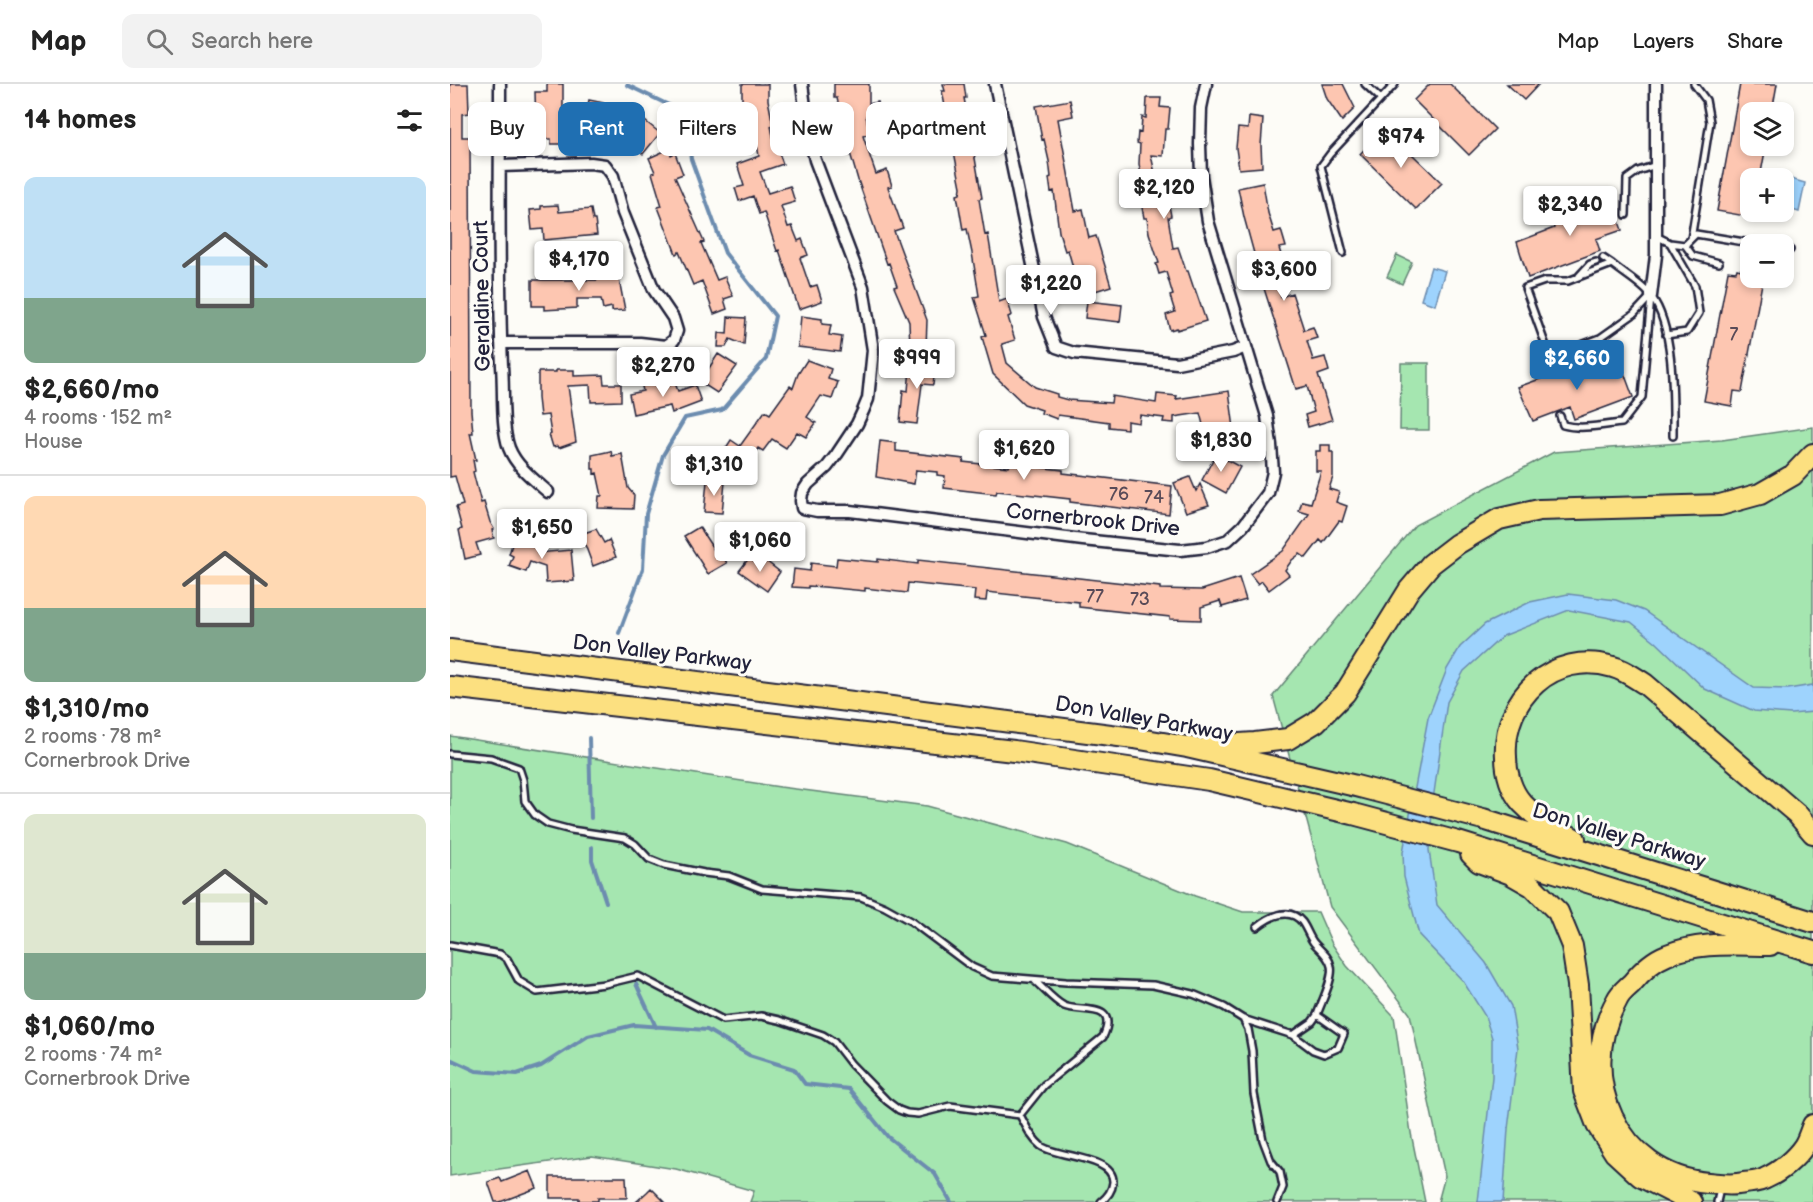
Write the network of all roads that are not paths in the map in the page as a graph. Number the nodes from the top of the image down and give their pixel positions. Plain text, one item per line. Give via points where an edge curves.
1 (500, 84) edge
2 (802, 84) edge
3 (995, 84) edge
4 (1206, 84) edge
5 (1365, 84) edge
6 (1395, 84) edge
7 (1656, 84) edge
8 (1694, 84) edge
9 (1381, 99) junction
10 (1656, 165) junction
11 (500, 166) junction
12 (1626, 215) dead end
13 (1656, 236) junction
14 (1691, 239) junction
15 (1740, 241) edge
16 (1671, 243) junction
17 (1685, 245) junction
18 (1343, 253) dead end
19 (1603, 258) dead end
20 (1596, 262) dead end
21 (1719, 263) dead end
22 (1612, 264) junction
23 (1577, 278) junction
24 (1651, 296) junction
25 (1666, 334) junction
26 (501, 343) junction
27 (1246, 347) junction
28 (1560, 416) dead end
29 (1673, 436) dead end
30 (1813, 454) edge
31 (548, 492) dead end
32 (450, 650) edge
33 (450, 687) edge
34 (1187, 747) junction
35 (450, 754) edge
36 (1813, 833) edge
37 (1458, 842) junction
38 (1606, 857) junction
39 (1813, 922) edge
40 (1257, 927) dead end
41 (450, 945) edge
42 (1792, 945) junction
43 (1813, 952) edge
44 (1034, 980) junction
45 (1317, 1015) junction
46 (1243, 1019) junction
47 (1592, 1026) junction
48 (1293, 1035) junction
49 (1020, 1114) junction
50 (1813, 1125) edge
51 (1719, 1193) edge
52 (1101, 1202) edge
53 (1277, 1202) edge
54 (1691, 1202) edge

1 - 11 street, Geraldine Court
2 - 27 street, Cornerbrook Drive via 815,160 863,287 873,350 868,399 857,424 827,467 802,493 802,508 1180,550 1228,540 1268,493 1273,472 1267,416
3 - 27 street via 1044,317 1056,347 1074,353 1177,363
4 - 27 street, Cornerbrook Drive via 1200,126 1201,176 1208,221
5 - 9 lane
6 - 9 lane
7 - 10 street
8 - 14 lane via 1706,100 1710,122
9 - 18 lane via 1322,166
10 - 12 lane via 1627,179
10 - 13 street
11 - 26 street, Geraldine Court
11 - 26 street via 604,165 613,176 623,213 654,290 673,318 676,331 674,340 666,346
13 - 16 lane
13 - 24 street
14 - 15 lane via 1696,234
14 - 17 lane
16 - 17 lane
16 - 25 lane via 1695,286 1699,313 1687,332
17 - 21 lane via 1693,256
19 - 22 lane
20 - 23 lane
22 - 23 lane
22 - 24 lane
23 - 24 lane via 1545,280 1525,288 1550,357 1600,338 1634,314
24 - 25 lane via 1663,318
24 - 28 lane via 1642,397 1622,423 1569,427 1563,425
25 - 29 lane via 1673,375
26 - 31 street, Geraldine Court via 508,447 529,476
30 - 34 highway via 1792,475 1761,494 1720,505 1539,510 1499,519 1457,543 1431,564 1409,590 1345,693 1316,722 1288,739
32 - 34 highway, Don Valley Parkway
33 - 37 highway via 1014,751 1209,780
34 - 38 highway, Don Valley Parkway via 1483,819
35 - 44 lane via 491,758 519,768 525,801 548,824 625,838 649,859 664,866 729,876 762,889 861,897 912,922 972,967 992,976
36 - 38 highway via 1797,814 1645,684 1611,666 1571,665 1541,679 1518,703 1506,731 1507,773 1521,802 1534,814
37 - 42 highway
37 - 47 highway via 1479,862 1532,886 1558,912 1572,946 1578,985
38 - 39 highway, Don Valley Parkway
40 - 45 lane via 1283,914 1296,916 1303,923 1331,966
41 - 49 lane via 500,954 519,981 537,992 638,976 713,1017 723,1020 760,1016 823,1035 834,1042 887,1101 907,1113 950,1106
42 - 43 highway
42 - 47 highway via 1697,945 1665,956 1639,975
44 - 46 lane via 1153,985 1193,994
44 - 49 lane via 1064,1006 1100,1013 1108,1027 1103,1037 1044,1085
45 - 48 lane
45 - 48 lane via 1344,1034 1338,1048 1324,1054
46 - 48 lane
46 - 53 lane via 1252,1051 1254,1094 1263,1140 1271,1161 1281,1172 1283,1187
47 - 51 highway via 1604,1099 1617,1128 1640,1155 1659,1169
47 - 54 highway via 1584,1091 1597,1125 1615,1153 1640,1176
49 - 52 lane via 1031,1136 1043,1147 1104,1166 1113,1185 1109,1196
50 - 51 highway via 1805,1146 1766,1179 1734,1185

